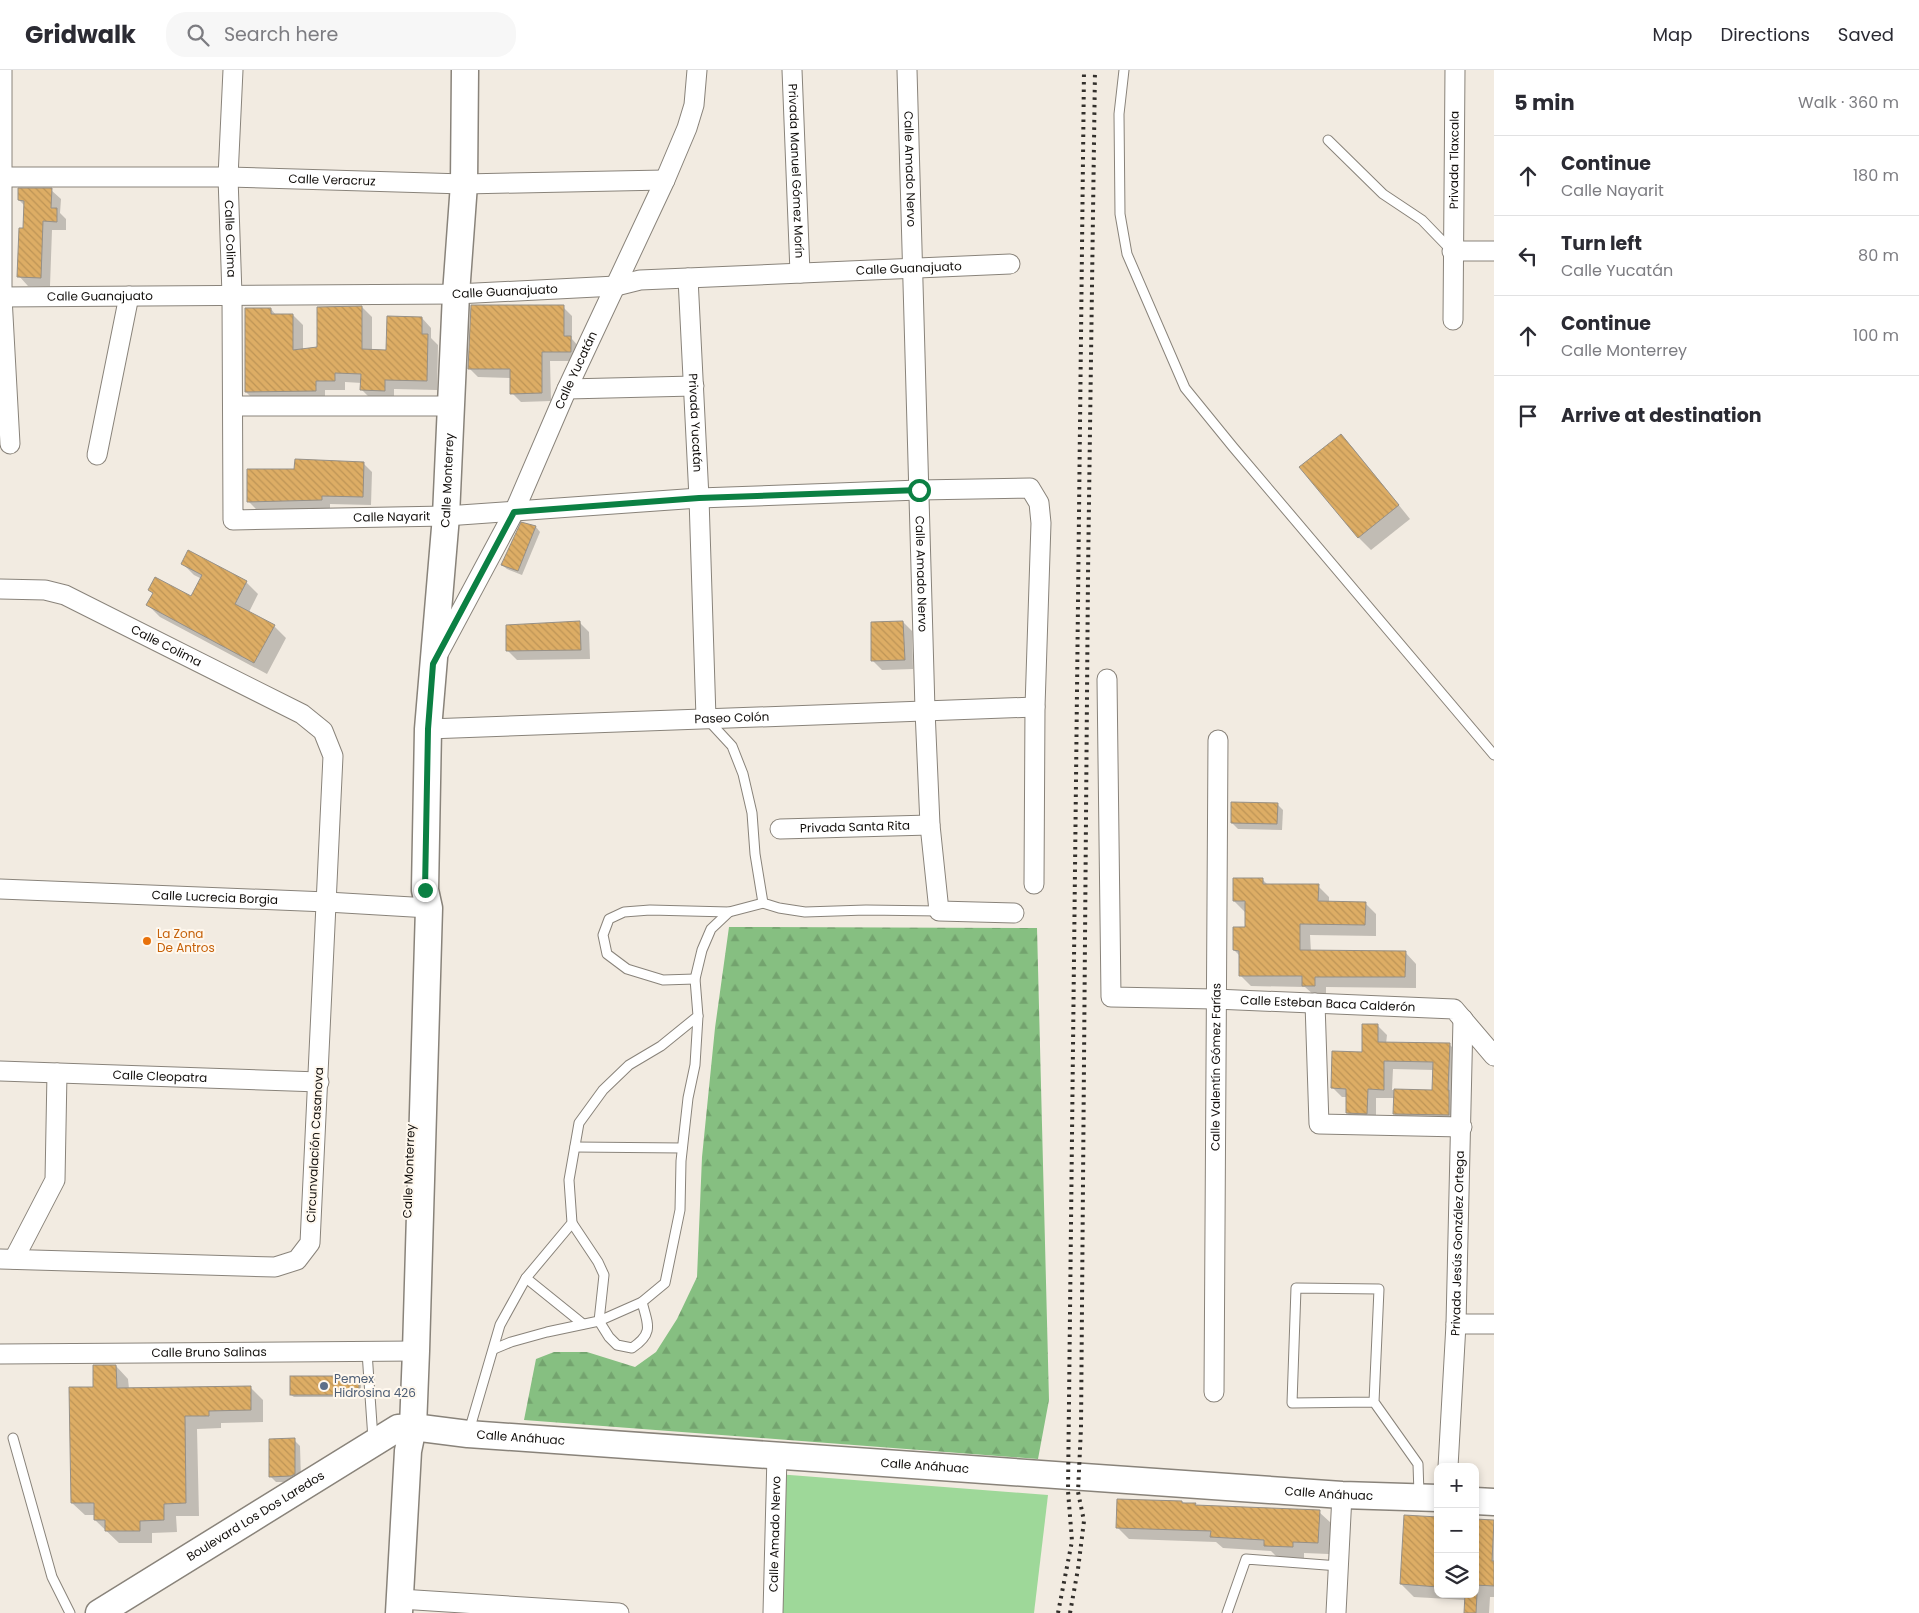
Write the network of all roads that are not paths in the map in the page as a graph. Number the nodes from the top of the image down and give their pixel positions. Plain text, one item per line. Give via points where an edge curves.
1 (2, 70) edge
2 (233, 70) edge
3 (465, 70) edge
4 (697, 70) edge
5 (792, 70) edge
6 (907, 70) edge
7 (1124, 70) edge
8 (1455, 70) edge
9 (1328, 140) dead end
10 (1, 176) edge
11 (228, 177) junction
12 (665, 180) junction
13 (464, 184) junction
14 (1452, 251) junction
15 (1494, 251) edge
16 (1010, 264) dead end
17 (914, 268) junction
18 (800, 273) junction
19 (688, 278) junction
20 (616, 286) junction
21 (456, 294) junction
22 (232, 295) junction
23 (129, 296) junction
24 (1, 297) edge
25 (1453, 320) dead end
26 (694, 386) junction
27 (567, 389) junction
28 (232, 406) junction
29 (450, 406) junction
30 (10, 444) dead end
31 (97, 455) dead end
32 (919, 490) junction
33 (699, 498) junction
34 (514, 512) junction
35 (446, 516) junction
36 (233, 520) joint
37 (0, 589) edge
38 (433, 664) junction
39 (1107, 679) dead end
40 (1035, 707) junction
41 (925, 710) junction
42 (706, 718) junction
43 (428, 729) junction
44 (323, 731) joint
45 (1218, 740) dead end
46 (1494, 755) edge
47 (930, 825) junction
48 (780, 829) dead end
49 (1034, 884) dead end
50 (0, 889) edge
51 (327, 902) junction
52 (424, 902) junction
53 (763, 903) junction
54 (939, 911) junction
55 (729, 912) junction
56 (1014, 913) dead end
57 (694, 980) junction
58 (1215, 999) junction
59 (1315, 1004) junction
60 (1459, 1014) junction
61 (698, 1016) junction
62 (1494, 1056) edge
63 (0, 1071) edge
64 (57, 1073) junction
65 (319, 1082) junction
66 (1462, 1127) junction
67 (575, 1147) junction
68 (682, 1148) junction
69 (572, 1223) junction
70 (7, 1259) edge
71 (526, 1278) junction
72 (642, 1302) junction
73 (598, 1321) junction
74 (583, 1324) junction
75 (1456, 1324) junction
76 (1494, 1324) edge
77 (494, 1349) junction
78 (409, 1351) junction
79 (367, 1352) junction
80 (0, 1354) edge
81 (1214, 1392) dead end
82 (1374, 1402) junction
83 (468, 1434) junction
84 (406, 1435) junction
85 (13, 1438) dead end
86 (373, 1444) junction
87 (778, 1455) junction
88 (1448, 1463) edge
89 (1342, 1495) junction
90 (1428, 1498) edge
91 (1479, 1500) edge
92 (1494, 1502) edge
93 (1339, 1566) junction
94 (399, 1606) edge
95 (70, 1613) edge
96 (99, 1613) edge
97 (619, 1613) edge
98 (774, 1613) edge
99 (1227, 1613) edge
100 (1336, 1613) edge

1 - 10 street
2 - 11 street, Calle Colima
3 - 13 street, Calle Monterrey
4 - 12 street, Calle Yucatán via 694,105
5 - 18 street, Privada Manuel Gómez Morín
6 - 17 street, Calle Amado Nervo
7 - 46 lane via 1119,114 1120,214 1127,254 1185,388
8 - 14 street, Privada Tlaxcala
9 - 14 lane via 1384,194 1422,220
10 - 11 street, Calle Veracruz
10 - 24 street
11 - 13 street, Calle Veracruz
11 - 22 street, Calle Colima
12 - 13 street, Calle Veracruz
12 - 20 street, Calle Yucatán
13 - 21 street, Calle Monterrey
14 - 15 street
14 - 25 street, Privada Tlaxcala
16 - 17 street, Calle Guanajuato
17 - 18 street, Calle Guanajuato
17 - 32 street, Calle Amado Nervo
18 - 19 street, Calle Guanajuato
19 - 20 street, Calle Guanajuato via 640,280
19 - 26 street, Privada Yucatán
20 - 21 street, Calle Guanajuato
20 - 27 street, Calle Yucatán
21 - 22 street, Calle Guanajuato
21 - 29 street, Calle Monterrey
22 - 23 street, Calle Guanajuato
22 - 28 street, Calle Colima
23 - 24 street, Calle Guanajuato
23 - 31 street
24 - 30 street
26 - 27 street
26 - 33 street, Privada Yucatán
27 - 34 street, Calle Yucatán
28 - 29 street
28 - 36 street, Calle Colima
29 - 35 street, Calle Monterrey
32 - 33 street, Calle Nayarit
32 - 40 street, Calle Nayarit via 1030,488 1039,503
32 - 41 street, Calle Amado Nervo
33 - 34 street, Calle Nayarit
33 - 42 street, Privada Yucatán
34 - 35 street, Calle Nayarit
34 - 38 street, Calle Yucatán
35 - 36 street, Calle Nayarit
35 - 38 street, Calle Monterrey
37 - 44 street, Calle Colima via 45,590 65,595 302,714
38 - 43 street, Calle Monterrey
39 - 58 street, Calle Esteban Baca Calderón via 1112,997
40 - 41 street, Paseo Colón
40 - 49 street
41 - 42 street, Paseo Colón
41 - 47 street, Calle Amado Nervo
42 - 43 street, Paseo Colón
42 - 53 lane via 732,746 744,774
43 - 52 street, Calle Monterrey
44 - 51 street, Circunvalación Casanova via 333,756
45 - 58 street, Calle Valentín Gómez Farías
47 - 48 street, Privada Santa Rita
47 - 54 street, Calle Amado Nervo
50 - 51 street, Calle Lucrecia Borgia
51 - 52 street, Calle Lucrecia Borgia
51 - 65 street, Circunvalación Casanova
52 - 78 street, Calle Monterrey
53 - 54 lane via 805,912
53 - 55 lane
54 - 56 street
55 - 57 lane via 712,929
55 - 57 lane via 650,910 624,912 609,919 603,935 607,954 627,969 663,980
57 - 61 lane
58 - 59 street, Calle Esteban Baca Calderón
58 - 81 street, Calle Valentín Gómez Farías
59 - 60 street, Calle Esteban Baca Calderón
59 - 66 street via 1319,1124
60 - 62 street
60 - 66 street, Privada Jesús González Ortega
61 - 67 lane via 661,1046 629,1065 603,1090 579,1123
61 - 68 lane via 695,1065
63 - 64 street, Calle Cleopatra
64 - 65 street, Calle Cleopatra
64 - 70 street via 55,1180
65 - 70 street, Circunvalación Casanova via 310,1243 297,1260 275,1267
66 - 75 street, Privada Jesús González Ortega
67 - 68 lane
67 - 69 lane via 569,1180
68 - 72 lane via 680,1210 665,1283
69 - 71 lane
69 - 73 lane via 604,1275
71 - 74 lane
71 - 77 lane via 500,1325
72 - 73 lane
72 - 73 lane via 648,1327 643,1340 632,1348 617,1345
73 - 74 lane
74 - 77 lane
75 - 76 street
75 - 88 street, Privada Jesús González Ortega
77 - 83 lane
78 - 79 street, Calle Bruno Salinas
78 - 84 street, Calle Monterrey
79 - 80 street, Calle Bruno Salinas
79 - 86 lane
82 - 82 lane via 1379,1289 1296,1288 1292,1403
82 - 90 lane via 1418,1464
83 - 84 street, Calle Anáhuac
83 - 87 street, Calle Anáhuac
84 - 86 street, Boulevard Los Dos Laredos
84 - 94 street, Calle Monterrey
85 - 95 lane via 52,1577
86 - 96 street, Boulevard Los Dos Laredos
87 - 89 street, Calle Anáhuac
87 - 98 street, Calle Amado Nervo
89 - 90 street, Calle Anáhuac
89 - 93 street
91 - 92 street
93 - 99 lane via 1246,1559
93 - 100 street
94 - 97 street

